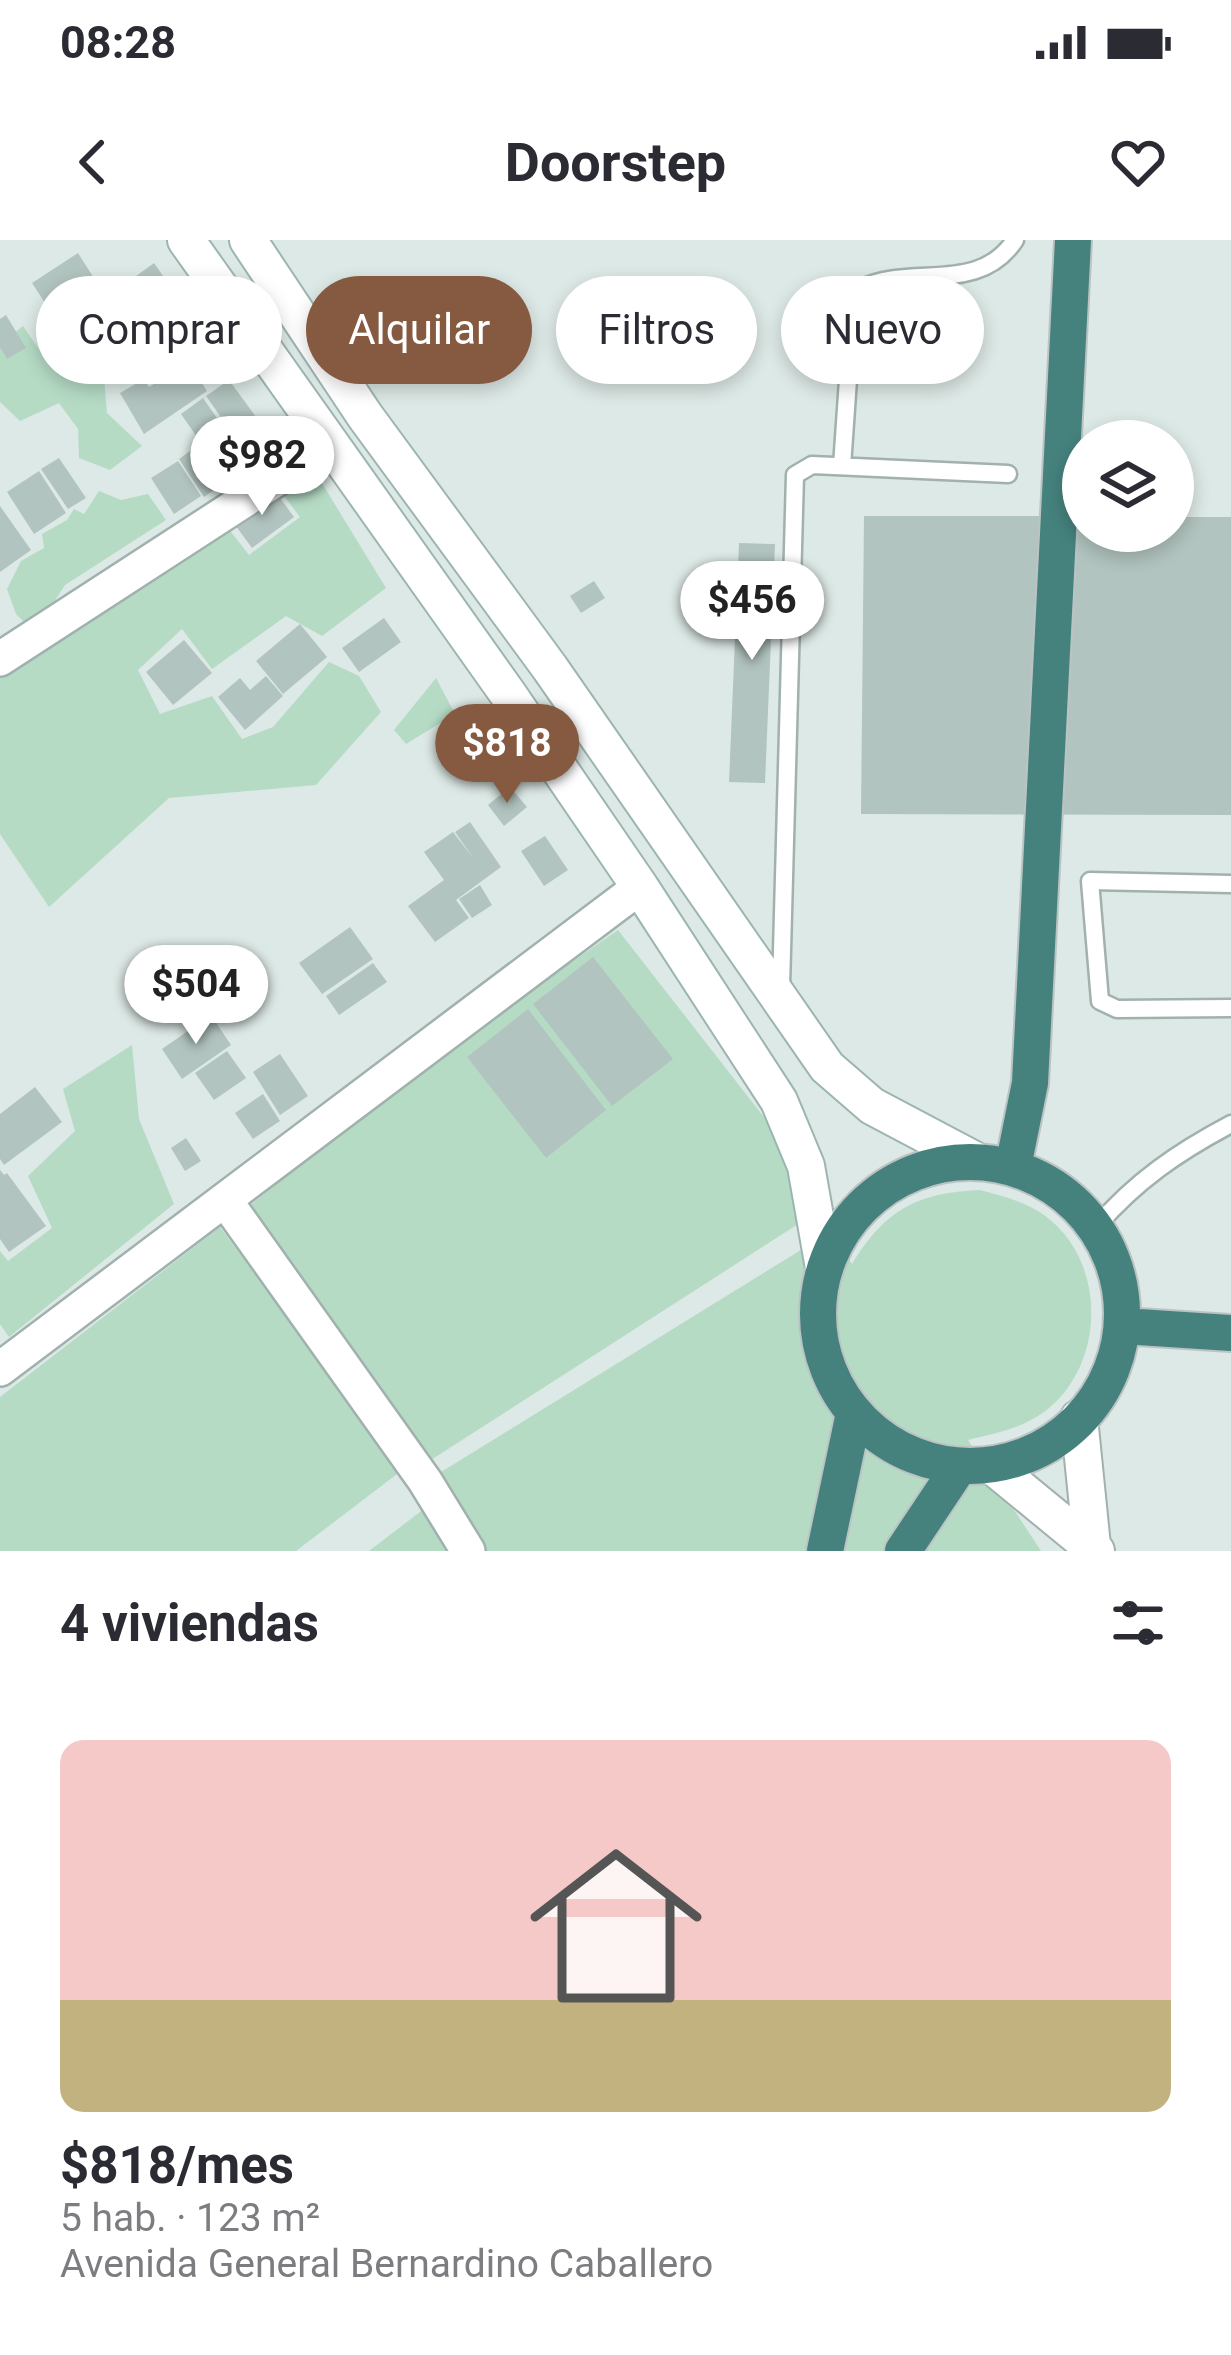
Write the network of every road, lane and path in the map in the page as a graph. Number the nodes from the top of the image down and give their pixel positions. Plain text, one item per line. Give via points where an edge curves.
1 (186, 240) edge
2 (248, 240) edge
3 (1015, 240) edge
4 (1073, 240) edge
5 (331, 444) junction
6 (842, 466) junction
7 (1008, 474) dead end
8 (0, 659) edge
9 (1231, 884) edge
10 (640, 887) junction
11 (781, 1000) junction
12 (1231, 1008) edge
13 (1231, 1124) edge
14 (976, 1161) junction
15 (1012, 1167) junction
16 (224, 1200) junction
17 (1096, 1226) junction
18 (824, 1268) junction
19 (1124, 1326) junction
20 (1231, 1333) edge
21 (0, 1370) edge
22 (854, 1413) junction
23 (1078, 1418) junction
24 (977, 1467) junction
25 (1094, 1548) edge
26 (468, 1551) edge
27 (825, 1551) edge
28 (904, 1551) edge

1 - 5 main road
2 - 11 main road
3 - 6 lane via 987,267 860,289
4 - 15 highway via 1030,1083
5 - 8 street
5 - 10 main road
6 - 7 lane
6 - 11 lane via 812,465 795,475
9 - 12 lane via 1090,881 1100,1001 1117,1010
10 - 16 street
10 - 18 main road via 778,1101 806,1166
11 - 14 main road via 827,1067 872,1106
13 - 17 lane via 1175,1153
14 - 15 highway
14 - 18 highway via 938,1164 886,1186 842,1230
15 - 17 highway via 1060,1189
16 - 21 street
16 - 26 street
17 - 19 highway via 1119,1274
18 - 22 highway via 816,1309 821,1352
19 - 20 highway
19 - 23 highway via 1099,1397
22 - 24 highway via 896,1449 931,1463
22 - 27 highway
23 - 24 highway via 1026,1456
23 - 25 main road
24 - 25 main road
24 - 28 highway

